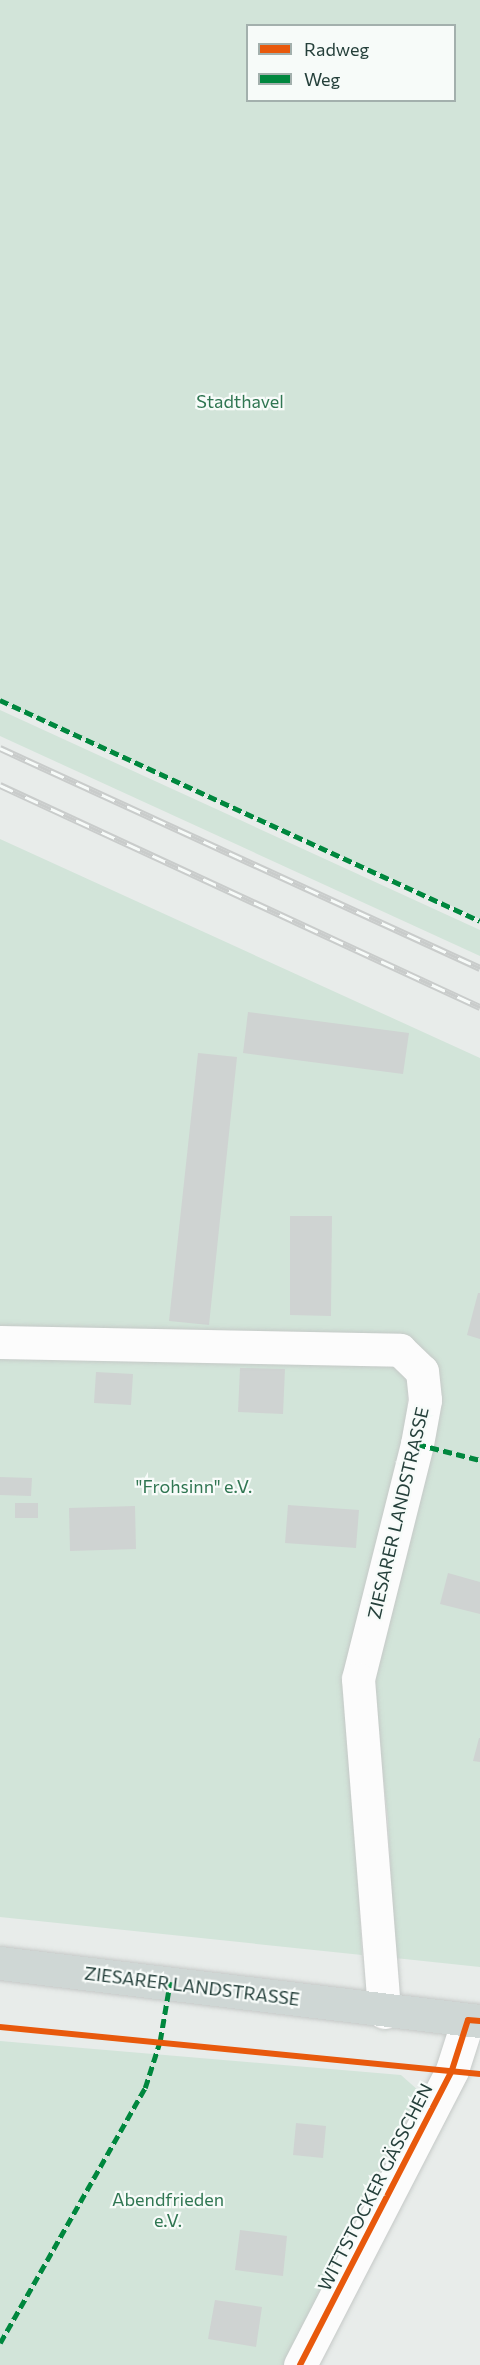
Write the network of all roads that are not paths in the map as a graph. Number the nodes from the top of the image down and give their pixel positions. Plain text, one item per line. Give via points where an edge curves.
1 (0, 1342) edge
2 (0, 1963) edge
3 (384, 2012) junction
4 (474, 2020) edge
5 (300, 2365) edge

1 - 3 street, ZIESARER LANDSTRASSE via 400,1350 422,1371 425,1400 417,1444 358,1679
2 - 3 main road, ZIESARER LANDSTRASSE
3 - 4 main road, ZIESARER LANDSTRASSE
4 - 5 street, WITTSTOCKER GÄSSCHEN

